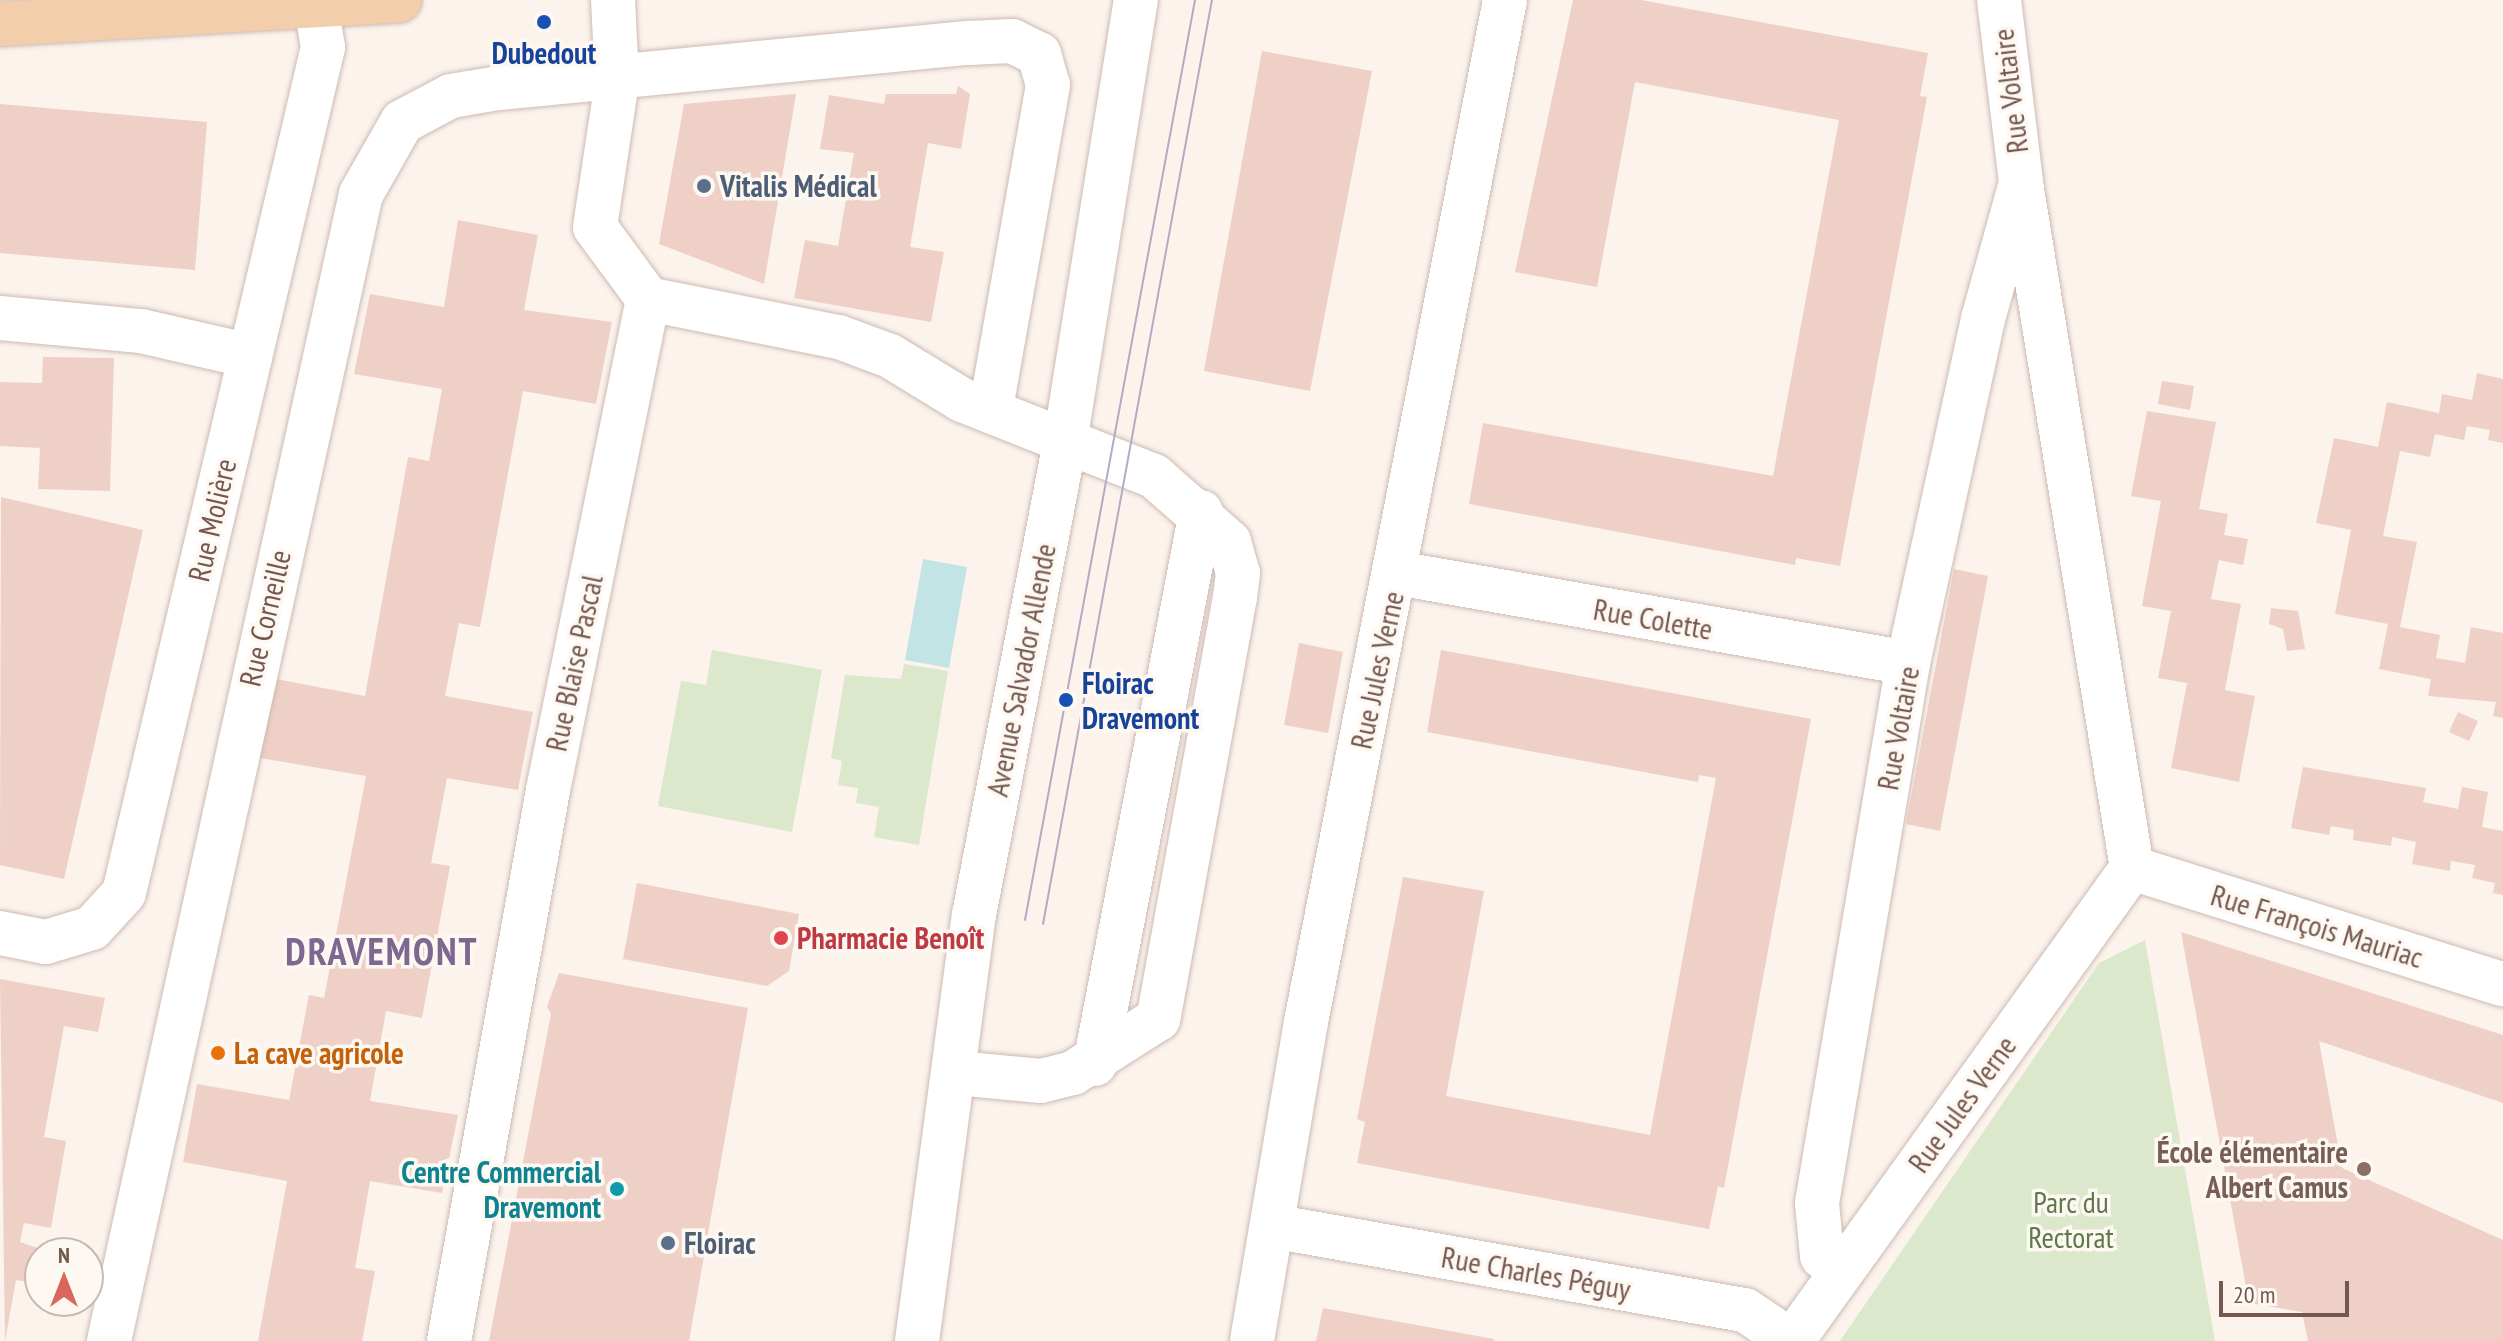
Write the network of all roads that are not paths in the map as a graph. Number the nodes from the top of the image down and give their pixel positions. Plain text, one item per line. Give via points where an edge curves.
1 (399, 0) edge
2 (613, 0) edge
3 (1136, 0) edge
4 (1505, 0) edge
5 (1996, 1) edge
6 (316, 7) junction
7 (0, 24) edge
8 (617, 81) junction
9 (2021, 183) junction
10 (648, 299) junction
11 (0, 318) edge
12 (250, 356) junction
13 (991, 409) junction
14 (1066, 436) junction
15 (1397, 573) junction
16 (1908, 663) junction
17 (2132, 868) junction
18 (0, 933) edge
19 (2503, 984) edge
20 (956, 1073) junction
21 (1272, 1226) junction
22 (1841, 1271) junction
23 (109, 1341) edge
24 (449, 1341) edge
25 (917, 1341) edge
26 (1252, 1341) edge
27 (1792, 1341) edge

1 - 6 main road
2 - 8 street
3 - 14 street, Avenue Salvador Allende
4 - 15 street, Rue Jules Verne
5 - 9 street, Rue Voltaire
6 - 7 main road
6 - 12 street, Rue Molière via 323,47
8 - 10 street via 595,227
8 - 13 street, Rue Corneille via 970,43 1012,41 1039,54 1048,85
8 - 23 street, Rue Corneille via 451,96 402,122 361,194
9 - 16 street, Rue Voltaire via 1983,319
9 - 17 street, Rue Voltaire
10 - 13 street via 839,337
10 - 24 street, Rue Blaise Pascal via 548,790
11 - 12 street via 141,331
12 - 18 street, Rue Molière via 124,893 92,928 46,942
13 - 14 street
14 - 20 street, Avenue Salvador Allende via 974,915
14 - 20 street via 1154,476 1201,512 1229,542 1238,573 1161,1007 1143,1033 1095,1064 1041,1081
15 - 16 street, Rue Colette
15 - 21 street, Rue Jules Verne
16 - 22 street, Rue Voltaire via 1817,1203 1822,1256
17 - 19 street, Rue François Mauriac
17 - 22 street, Rue Jules Verne
20 - 25 street, Avenue Salvador Allende
21 - 26 street, Rue Jules Verne
21 - 27 street, Rue Charles Péguy via 1745,1310
22 - 27 street, Rue Jules Verne

